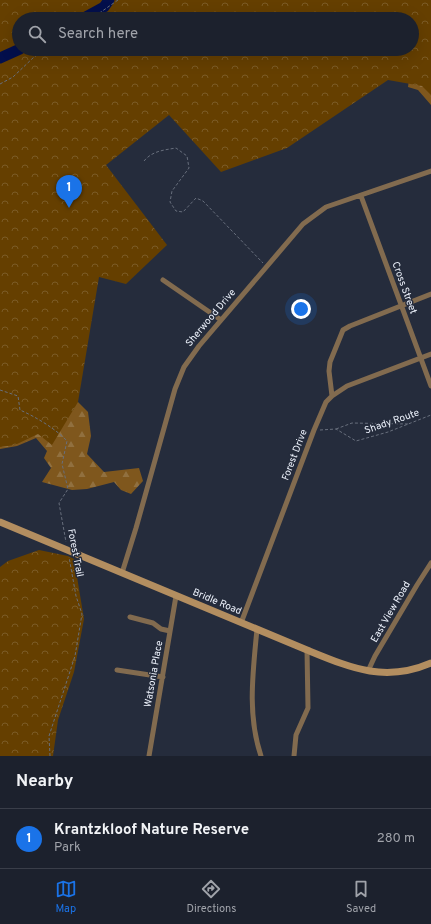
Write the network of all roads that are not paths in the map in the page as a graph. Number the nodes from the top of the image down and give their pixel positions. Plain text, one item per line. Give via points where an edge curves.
1 (431, 172) edge
2 (360, 196) junction
3 (163, 280) dead end
4 (431, 294) edge
5 (400, 306) junction
6 (221, 320) junction
7 (431, 354) edge
8 (420, 358) junction
9 (431, 386) edge
10 (332, 396) junction
11 (0, 522) edge
12 (431, 563) edge
13 (122, 573) junction
14 (176, 596) junction
15 (130, 617) dead end
16 (241, 623) junction
17 (257, 629) junction
18 (170, 631) junction
19 (307, 650) junction
20 (431, 662) edge
21 (117, 670) dead end
22 (368, 671) junction
23 (163, 677) junction
24 (149, 756) edge
25 (260, 756) edge
26 (294, 756) edge

1 - 2 street, Sherwood Drive
2 - 5 street, Cross Street
2 - 6 street, Sherwood Drive via 326,207 303,224
3 - 6 street
4 - 5 street
5 - 8 street, Cross Street
5 - 10 street via 350,326 340,335 330,362
6 - 13 street, Sherwood Drive via 191,356 179,378
7 - 8 street, Forest Drive
8 - 9 street, Cross Street
8 - 10 street, Forest Drive via 347,386
10 - 16 street, Forest Drive via 326,402 314,430
11 - 13 main road, Bridle Road
12 - 22 street, East View Road
13 - 14 main road, Bridle Road
14 - 16 main road, Bridle Road
14 - 18 street, Watsonia Place
15 - 18 street
16 - 17 main road, Bridle Road
17 - 19 main road, Bridle Road
17 - 25 street via 252,713
18 - 23 street, Watsonia Place
19 - 22 main road, Bridle Road
19 - 26 street via 308,708 296,735
20 - 22 main road, Bridle Road via 410,671
21 - 23 street
23 - 24 street, Watsonia Place

